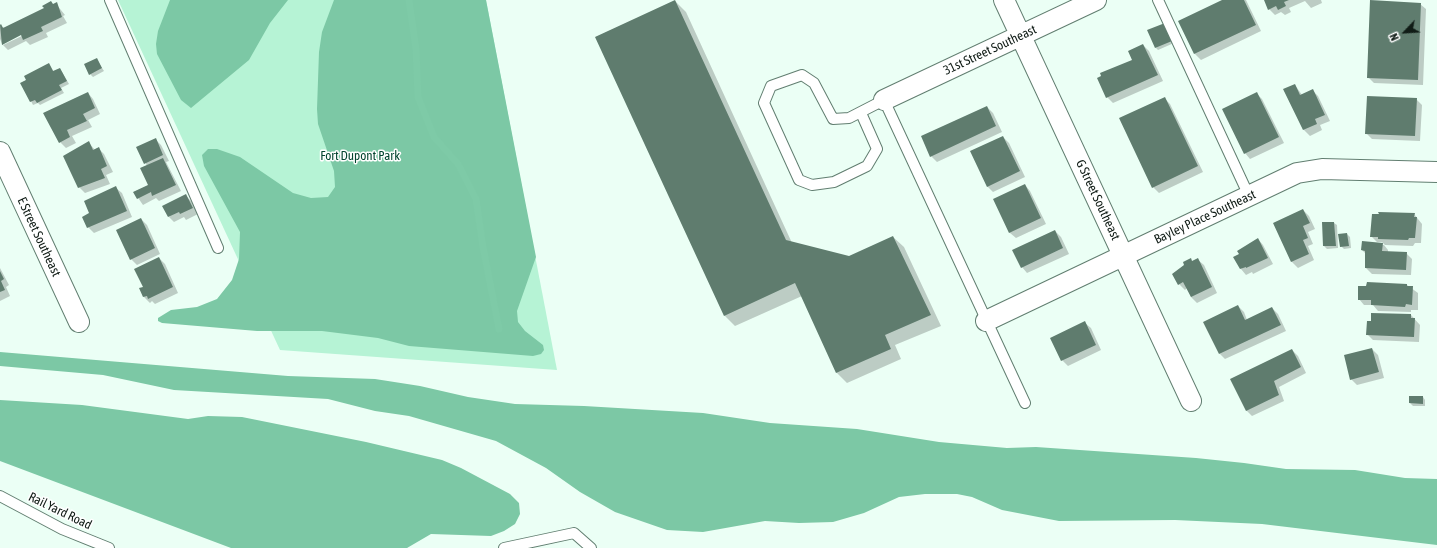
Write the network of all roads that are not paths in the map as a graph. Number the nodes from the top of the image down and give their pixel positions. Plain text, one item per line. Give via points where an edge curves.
1 (110, 0) edge
2 (1004, 0) edge
3 (1096, 0) edge
4 (1158, 0) edge
5 (1021, 35) junction
6 (884, 100) junction
7 (861, 113) junction
8 (0, 152) edge
9 (1437, 172) edge
10 (1249, 196) junction
11 (218, 248) dead end
12 (1123, 255) junction
13 (986, 320) junction
14 (79, 322) dead end
15 (1191, 401) dead end
16 (1025, 403) dead end
17 (0, 496) edge
18 (109, 548) edge
19 (504, 548) edge
20 (591, 548) edge

1 - 11 lane
2 - 5 street, G Street Southeast
3 - 5 street, 31st Street Southeast
4 - 10 lane
5 - 6 street, 31st Street Southeast
5 - 12 street, G Street Southeast
6 - 7 lane
6 - 13 lane
7 - 7 lane via 849,118 833,119 814,83 802,75 770,86 764,103 799,180 812,185 834,182 867,166 877,149
8 - 14 street, E Street Southeast
9 - 10 street, Bayley Place Southeast via 1314,170 1290,176
10 - 12 street, Bayley Place Southeast
12 - 13 street, Bayley Place Southeast
12 - 15 street, G Street Southeast
13 - 16 lane
17 - 18 lane, Rail Yard Road via 62,529
19 - 20 lane via 574,533

